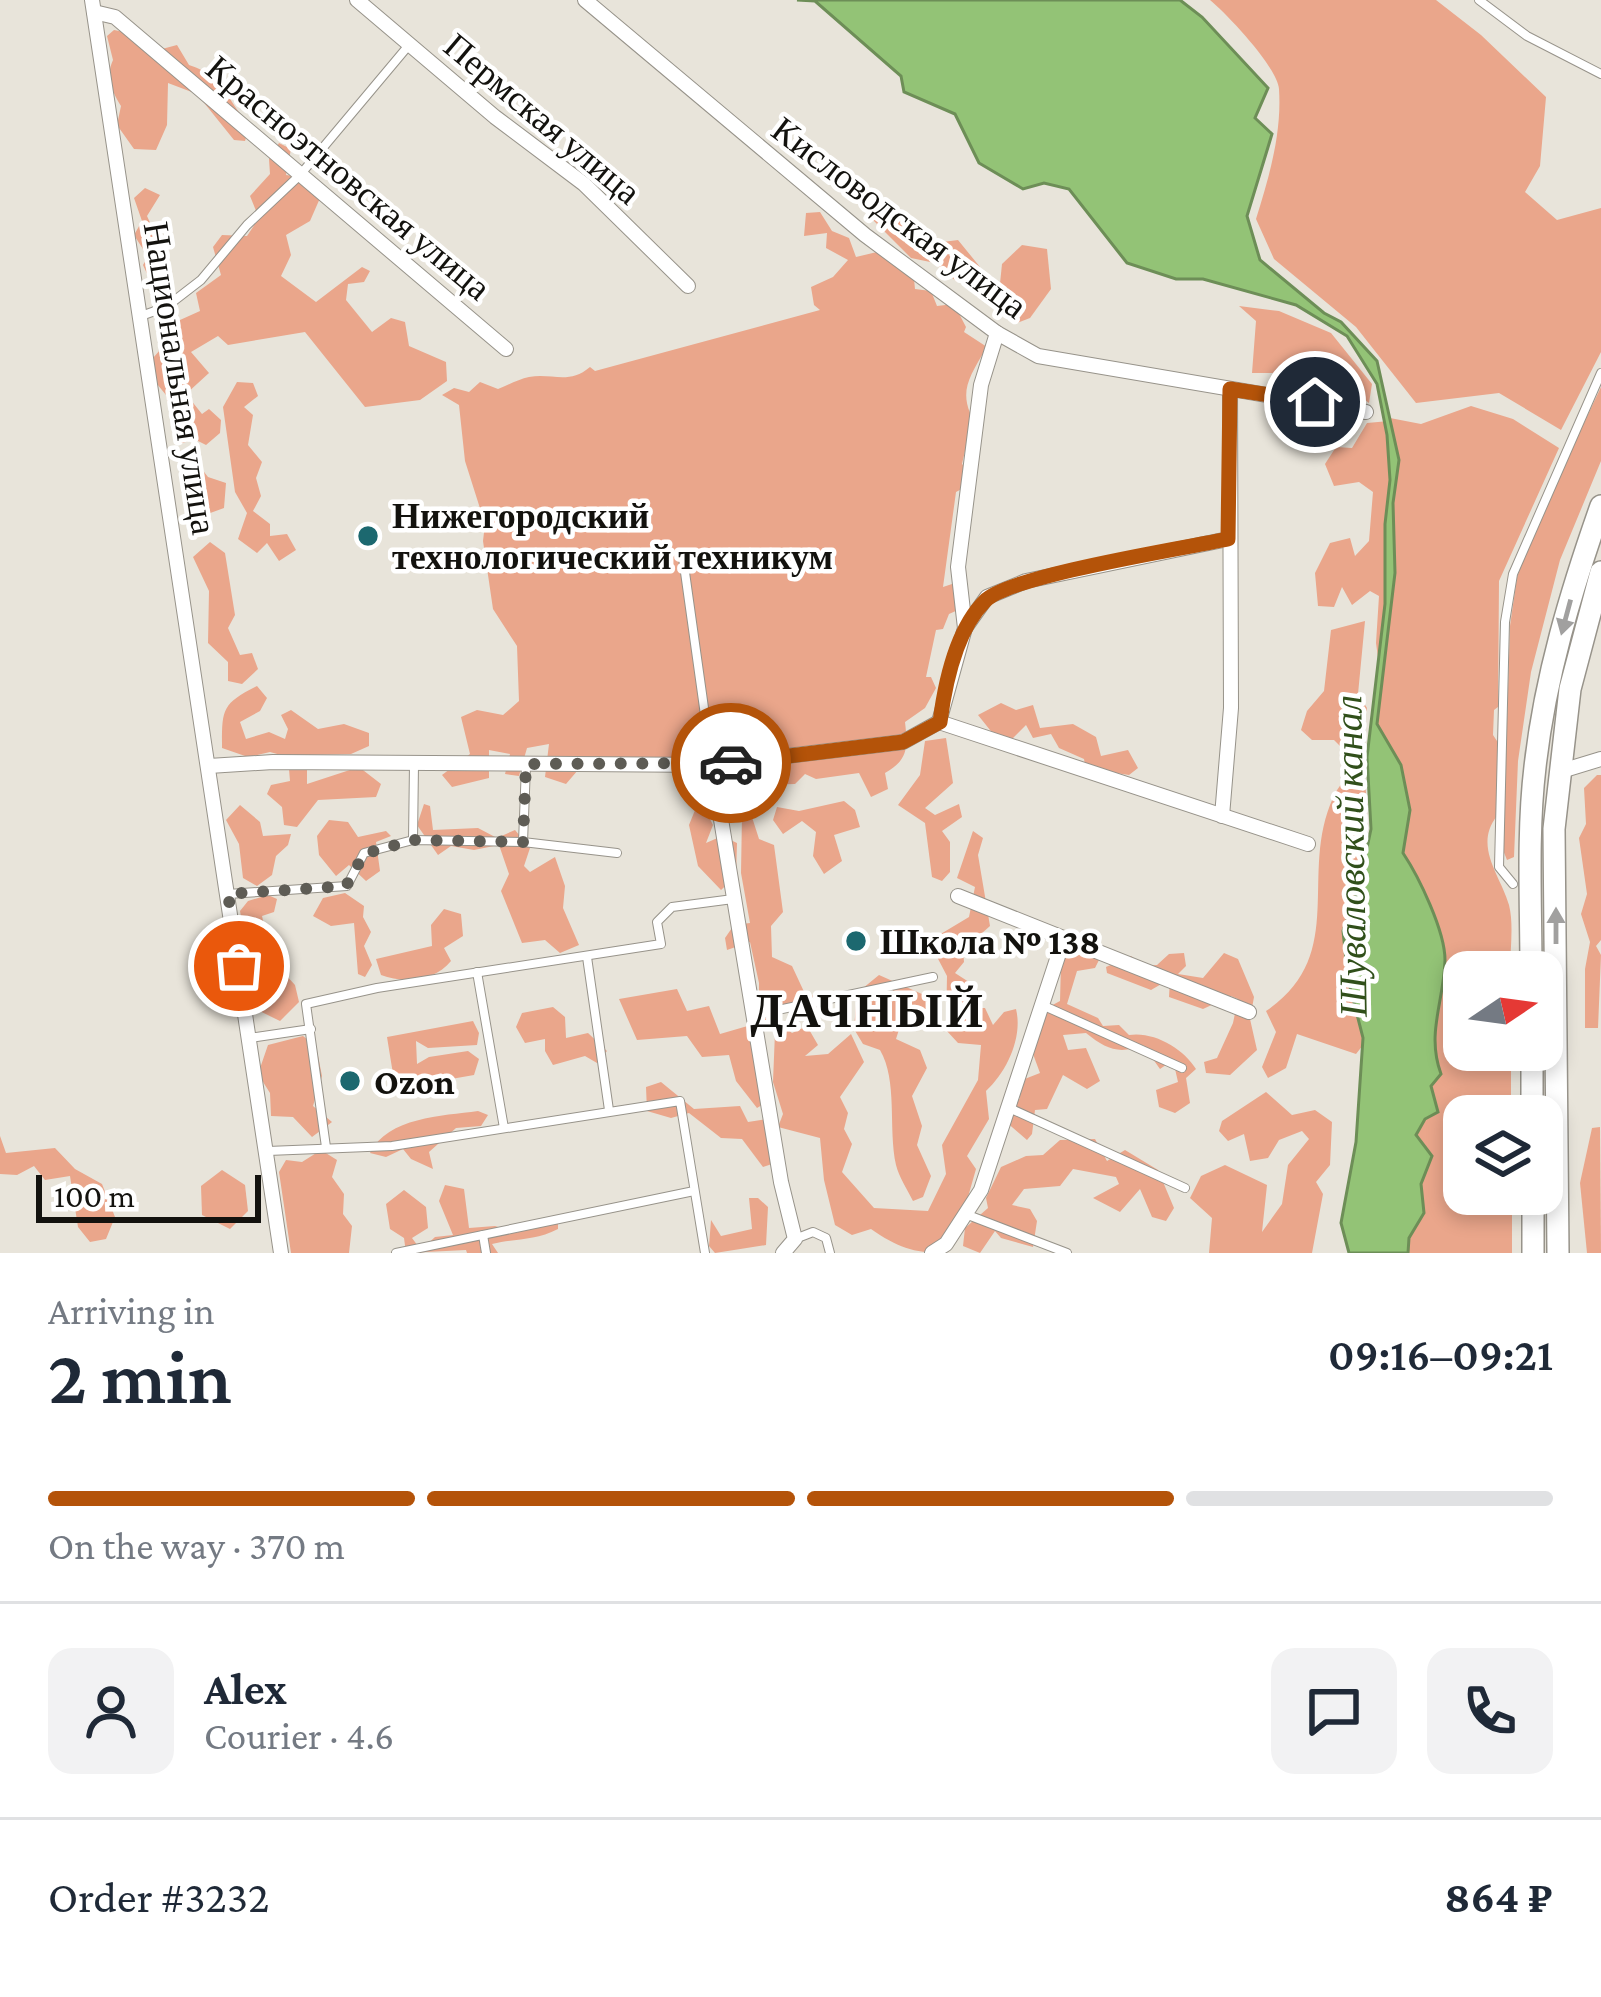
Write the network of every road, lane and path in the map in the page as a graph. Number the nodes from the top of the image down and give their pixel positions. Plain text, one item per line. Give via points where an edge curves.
1 (357, 0) edge
2 (384, 0) edge
3 (585, 0) edge
4 (1479, 0) edge
5 (93, 6) edge
6 (373, 13) junction
7 (409, 45) junction
8 (1601, 74) edge
9 (300, 175) junction
10 (688, 286) dead end
11 (141, 316) junction
12 (997, 333) junction
13 (506, 349) dead end
14 (1601, 373) edge
15 (1230, 389) junction
16 (1366, 412) dead end
17 (1601, 506) edge
18 (1228, 539) junction
19 (683, 558) dead end
20 (1601, 572) edge
21 (965, 628) junction
22 (940, 722) junction
23 (1601, 758) edge
24 (414, 762) junction
25 (526, 764) junction
26 (712, 765) junction
27 (209, 766) junction
28 (1558, 772) junction
29 (1222, 816) junction
30 (413, 840) junction
31 (523, 842) junction
32 (1308, 844) dead end
33 (617, 853) dead end
34 (1514, 884) dead end
35 (228, 894) junction
36 (958, 896) dead end
37 (733, 899) junction
38 (1064, 938) junction
39 (1532, 951) edge
40 (587, 957) junction
41 (477, 972) junction
42 (933, 977) dead end
43 (1041, 1004) junction
44 (1249, 1012) dead end
45 (753, 1015) junction
46 (311, 1029) junction
47 (250, 1039) junction
48 (1182, 1068) dead end
49 (1005, 1107) junction
50 (609, 1110) junction
51 (504, 1128) junction
52 (326, 1147) junction
53 (266, 1151) junction
54 (1185, 1188) dead end
55 (694, 1191) junction
56 (968, 1215) junction
57 (1533, 1215) edge
58 (483, 1235) junction
59 (795, 1239) junction
60 (281, 1253) edge
61 (396, 1253) edge
62 (486, 1253) edge
63 (705, 1253) edge
64 (783, 1253) edge
65 (830, 1253) edge
66 (932, 1253) edge
67 (1067, 1253) edge
68 (1533, 1253) edge
69 (1558, 1253) edge

1 - 6 street, Пермская улица
2 - 6 lane
3 - 12 street, Кисловодская улица via 865,235
4 - 8 lane
5 - 9 street, Красноэтновская улица via 116,17
5 - 11 street, Национальная улица
6 - 7 street, Пермская улица
7 - 9 lane
7 - 10 street, Пермская улица via 584,184
9 - 11 lane via 201,280 166,308
9 - 13 street, Красноэтновская улица
11 - 27 street, Национальная улица
12 - 15 street, Кисловодская улица via 1038,356
12 - 21 street via 981,385 958,567
14 - 34 lane via 1513,574 1499,867
15 - 16 street, Кисловодская улица
15 - 18 street
17 -> 39 main road via 1548,682 1534,770
18 - 21 street via 1026,580 987,597
18 - 29 street via 1231,708
19 - 26 lane
20 - 28 main road
21 - 22 street
22 - 26 street via 903,742
22 - 29 street
23 - 28 street
24 - 25 street
24 - 27 street
24 - 30 lane
25 - 26 street
25 - 31 lane
26 - 37 street
27 - 35 street, Национальная улица
69 -> 28 main road
29 - 32 street
30 - 31 lane
30 - 35 lane via 364,854 346,886
31 - 33 lane
35 - 47 street, Национальная улица
36 - 38 street
37 - 40 lane via 672,907 657,922 661,944
37 - 45 street
38 - 43 street
38 - 44 street
40 - 41 lane
40 - 50 lane
41 - 46 lane via 306,1004
41 - 51 lane
42 - 45 lane
43 - 48 lane
43 - 49 street
45 - 59 street
46 - 47 lane
46 - 52 lane
47 - 53 street, Национальная улица
49 - 54 lane
49 - 56 street
50 - 51 lane
50 - 55 lane via 680,1101
51 - 52 lane via 392,1146
52 - 53 lane
53 - 60 street, Национальная улица
55 - 58 lane
55 - 63 lane
56 - 66 street
56 - 67 lane
57 - 68 main road
58 - 61 lane
58 - 62 lane
59 - 64 street
59 - 65 lane via 813,1232 826,1238

